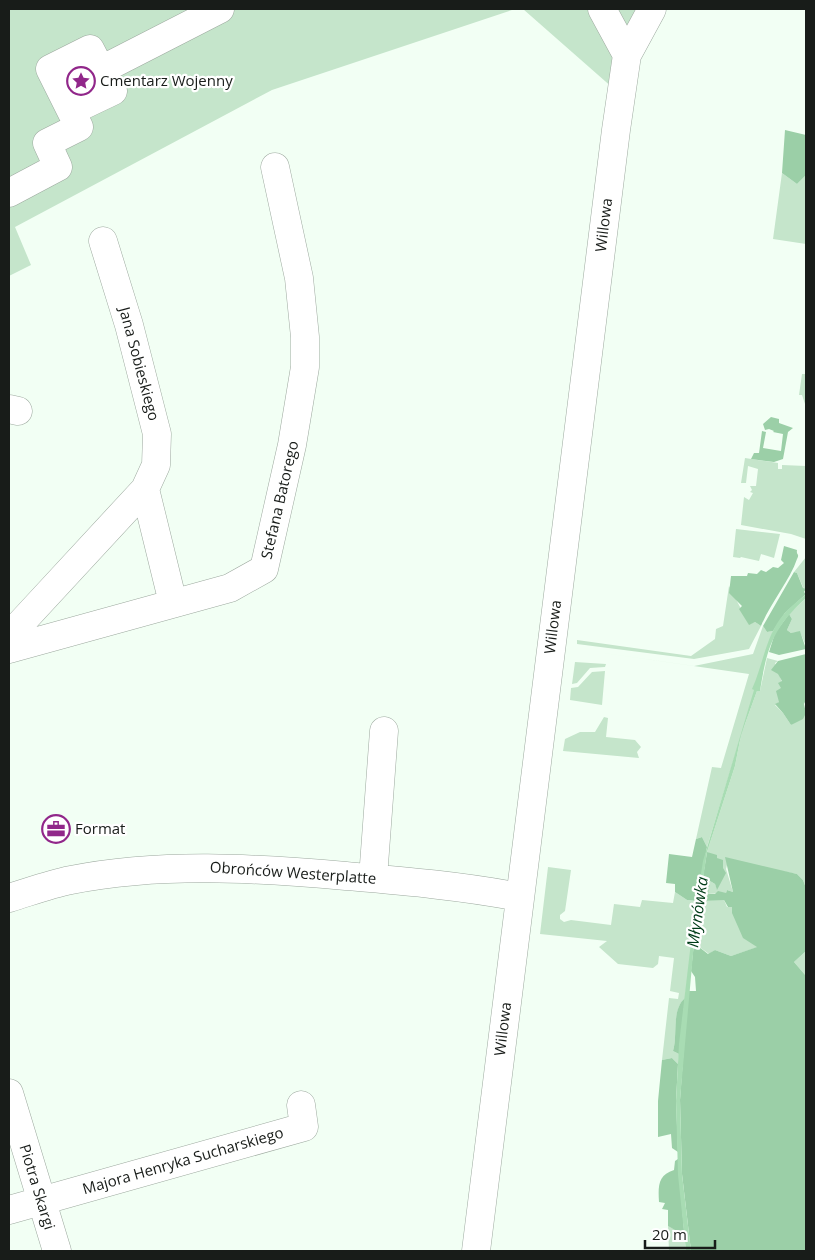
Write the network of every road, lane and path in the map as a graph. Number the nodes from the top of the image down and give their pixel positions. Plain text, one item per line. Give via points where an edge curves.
1 (220, 9) edge
2 (602, 9) edge
3 (652, 9) edge
4 (627, 55) junction
5 (101, 70) junction
6 (71, 111) junction
7 (275, 167) dead end
8 (9, 193) edge
9 (103, 241) dead end
10 (145, 488) junction
11 (174, 603) junction
12 (9, 636) edge
13 (9, 649) edge
14 (384, 731) dead end
15 (373, 878) junction
16 (519, 897) junction
17 (9, 898) edge
18 (9, 1093) edge
19 (301, 1105) dead end
20 (41, 1201) junction
21 (9, 1210) edge
22 (57, 1251) edge
23 (476, 1251) edge

1 - 5 street
2 - 4 street
3 - 4 street, Willowa
4 - 16 street, Willowa
5 - 6 street via 113,91
5 - 6 street via 90,49 50,69
6 - 8 street via 79,127 47,143 58,167
7 - 11 street, Stefana Batorego via 299,278 304,367 272,543 264,569 230,588
9 - 10 street, Jana Sobieskiego via 157,434 156,465
10 - 11 street
10 - 12 street, Jana Sobieskiego
11 - 13 street, Stefana Batorego
14 - 15 street
15 - 16 street, Obrońców Westerplatte
15 - 17 street, Obrońców Westerplatte via 263,868 155,868 68,881
16 - 23 street, Willowa
18 - 20 street, Piotra Skargi
19 - 20 street, Majora Henryka Sucharskiego via 304,1127
20 - 21 street
20 - 22 street, Piotra Skargi

